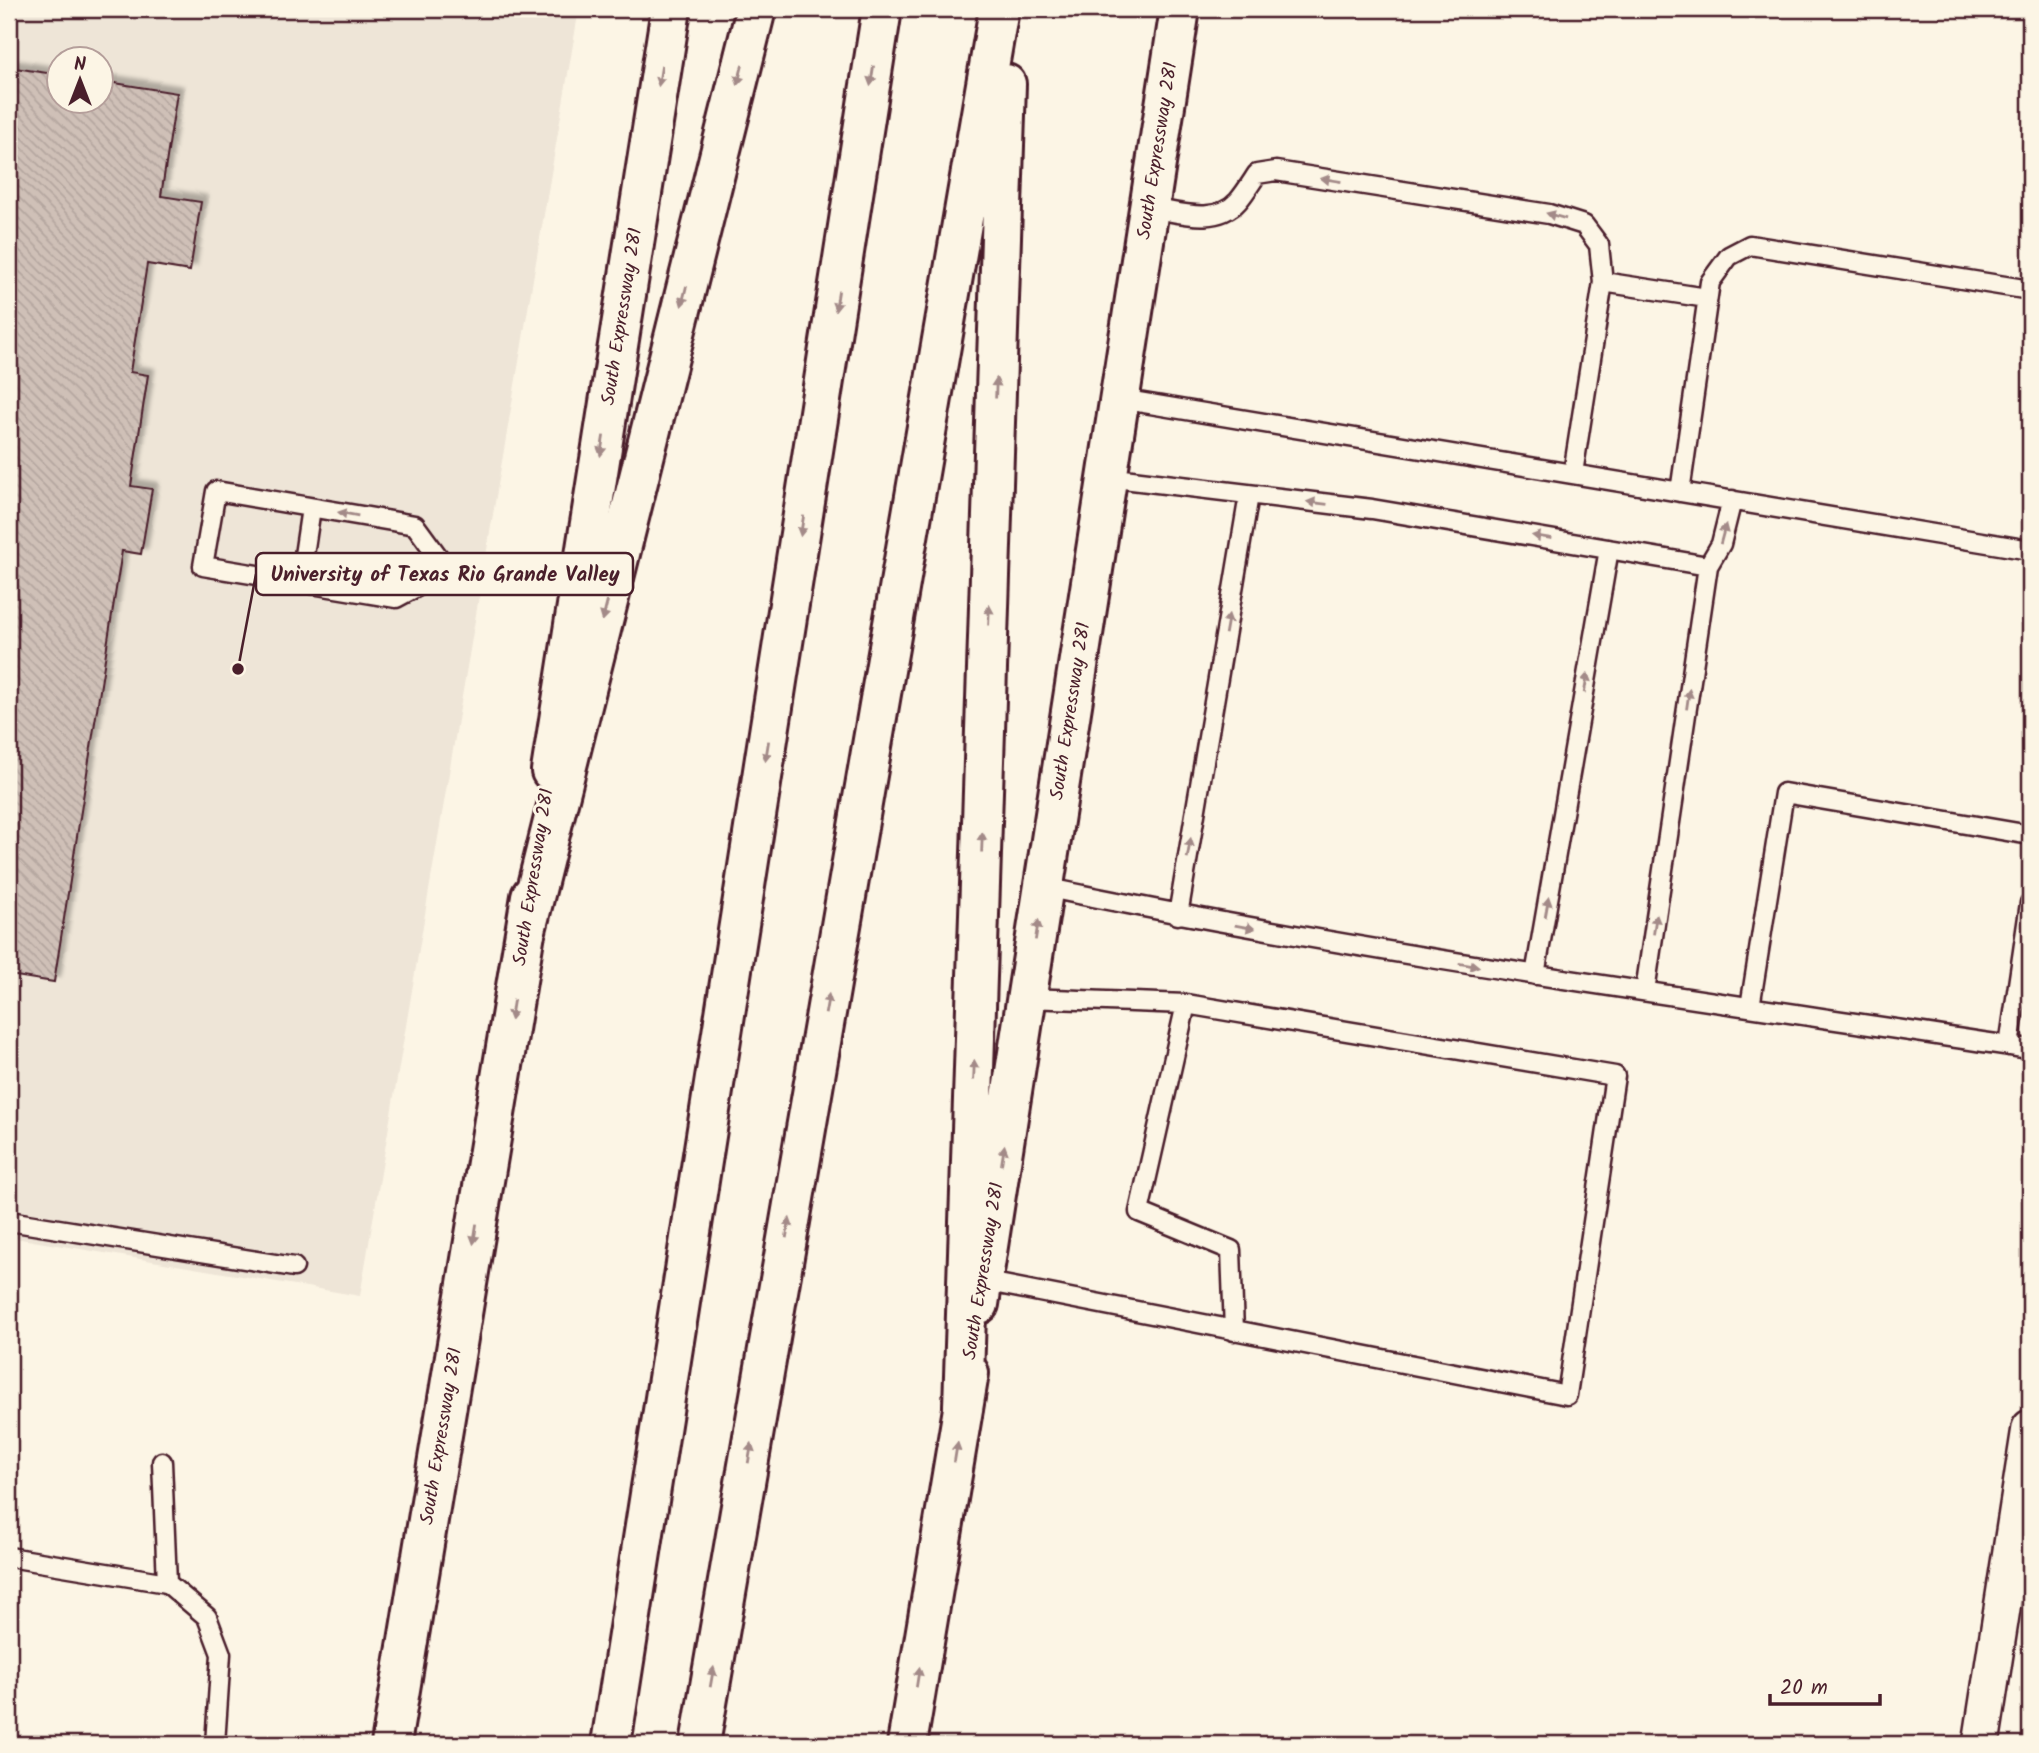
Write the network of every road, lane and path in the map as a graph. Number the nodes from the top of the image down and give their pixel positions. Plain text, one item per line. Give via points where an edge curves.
1 (671, 9) edge
2 (756, 9) edge
3 (882, 9) edge
4 (999, 9) edge
5 (1009, 9) edge
6 (1181, 9) edge
7 (1150, 208) junction
8 (1603, 282) junction
9 (2030, 290) edge
10 (1707, 298) junction
11 (1119, 399) junction
12 (1573, 473) junction
13 (1107, 477) junction
14 (1680, 492) junction
15 (1250, 495) junction
16 (1732, 500) junction
17 (311, 508) junction
18 (2030, 546) edge
19 (1609, 549) junction
20 (1708, 566) junction
21 (448, 570) junction
22 (300, 582) junction
23 (579, 588) junction
24 (2030, 835) edge
25 (1044, 887) junction
26 (2030, 903) edge
27 (1178, 915) junction
28 (526, 930) junction
29 (1535, 975) junction
30 (1646, 991) junction
31 (1027, 998) junction
32 (1186, 1004) junction
33 (1750, 1007) junction
34 (2009, 1046) junction
35 (2030, 1049) edge
36 (9, 1221) edge
37 (294, 1267) dead end
38 (983, 1281) junction
39 (1234, 1331) junction
40 (963, 1407) junction
41 (2030, 1428) edge
42 (162, 1462) dead end
43 (9, 1557) edge
44 (167, 1583) junction
45 (215, 1744) edge
46 (391, 1744) edge
47 (611, 1744) edge
48 (701, 1744) edge
49 (907, 1744) edge
50 (1981, 1744) edge

1 -> 23 main road, South Expressway 281
2 -> 28 main road
3 -> 47 main road
48 -> 4 main road
40 -> 5 main road
6 - 7 main road, South Expressway 281
8 -> 7 lane via 1599,245 1584,225 1549,214 1276,171 1257,174 1237,203 1219,215
7 - 11 main road, South Expressway 281
8 - 10 lane
8 - 12 lane
9 - 10 lane via 1750,245 1729,256 1710,282
10 - 14 lane
11 - 12 lane
11 - 13 main road, South Expressway 281
12 - 14 lane
13 - 15 lane
13 - 25 main road, South Expressway 281
14 - 16 lane
19 -> 15 lane via 1372,509
27 -> 15 lane
16 - 18 lane
20 -> 16 lane via 1721,544
21 -> 17 lane via 415,525
17 - 22 lane
17 - 22 lane via 216,491 203,566
19 - 20 lane
29 -> 19 lane
30 -> 20 lane
21 - 22 lane via 396,598
21 - 23 lane
23 - 28 main road, South Expressway 281
24 - 33 lane via 1784,793
25 - 27 lane
31 -> 25 main road, South Expressway 281
26 - 34 lane
27 -> 29 lane
28 -> 46 main road, South Expressway 281
29 - 30 lane
30 - 33 lane
31 - 32 lane
38 -> 31 main road, South Expressway 281
32 - 39 lane via 1139,1212 1231,1250
32 - 39 lane via 1615,1076 1567,1395
33 - 34 lane
34 - 35 lane
36 - 37 lane
38 - 39 lane
38 - 40 main road, South Expressway 281
49 -> 40 main road, South Expressway 281
41 - 50 street
42 - 44 lane
43 - 44 lane
44 - 45 lane via 207,1617 221,1654

